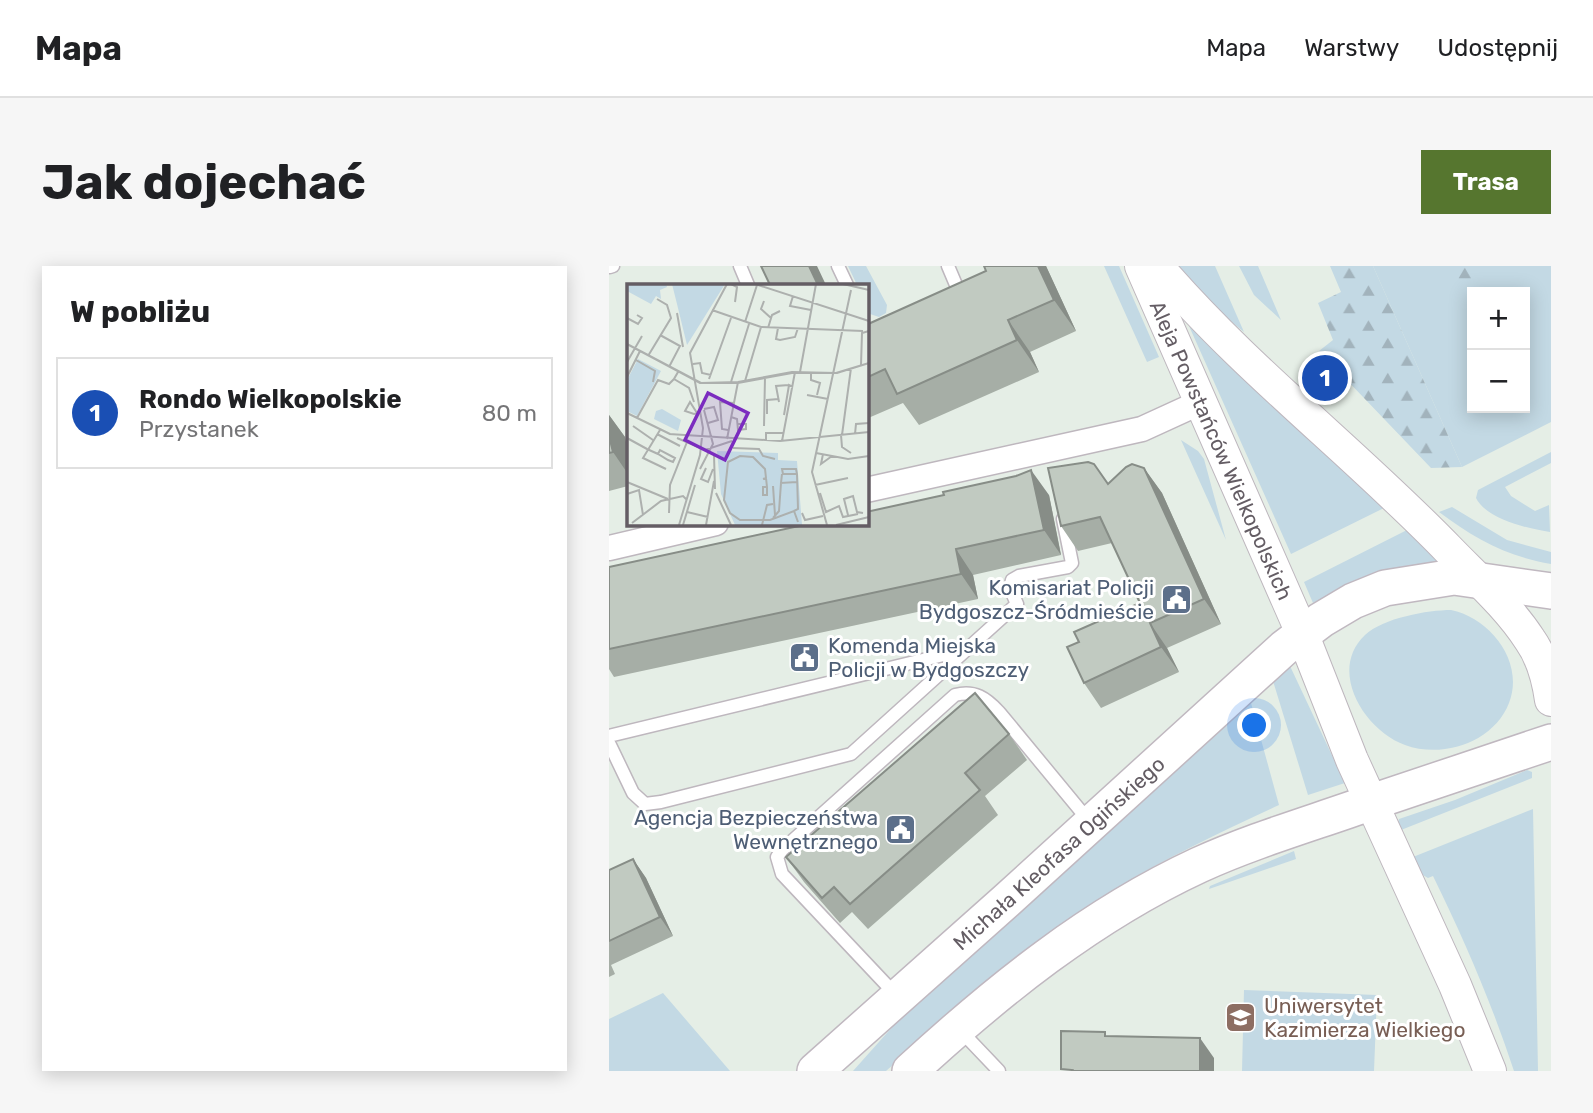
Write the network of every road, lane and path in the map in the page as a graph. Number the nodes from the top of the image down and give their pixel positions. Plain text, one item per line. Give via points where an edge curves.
1 (740, 266) edge
2 (838, 266) edge
3 (947, 266) edge
4 (1141, 266) edge
5 (1157, 266) edge
6 (748, 284) edge
7 (847, 284) edge
8 (943, 306) edge
9 (1201, 402) junction
10 (868, 490) edge
11 (1060, 503) edge
12 (707, 525) edge
13 (609, 548) edge
14 (1479, 581) junction
15 (1551, 591) edge
16 (1302, 634) junction
17 (964, 650) junction
18 (1551, 700) edge
19 (609, 736) edge
20 (1551, 742) edge
21 (609, 743) edge
22 (1371, 803) junction
23 (1092, 824) junction
24 (898, 997) junction
25 (958, 1027) junction
26 (815, 1071) edge
27 (910, 1071) edge
28 (999, 1071) edge
29 (1490, 1071) edge

1 - 6 lane
2 - 7 lane
3 - 8 lane via 959,292
4 - 9 street, Aleja Powstańców Wielkopolskich
5 - 14 street, Aleja Powstańców Wielkopolskich via 1221,336
9 - 10 street via 1143,429 1050,457
9 - 16 street, Aleja Powstańców Wielkopolskich
11 - 17 lane via 1072,563 1012,580 1010,588 1017,604
12 - 13 street
14 - 15 main road
14 - 16 main road, Michała Kleofasa Ogińskiego via 1454,578 1385,588 1353,601
14 - 18 street, Aleja Powstańców Wielkopolskich via 1530,639 1546,674
16 - 22 street, Aleja Powstańców Wielkopolskich
16 - 23 main road, Michała Kleofasa Ogińskiego
17 - 19 lane
17 - 21 lane via 851,754 829,761 645,804 633,793
20 - 22 main road
22 - 25 main road via 1199,865 1128,903 1030,968
22 - 29 street
23 - 24 main road, Michała Kleofasa Ogińskiego
23 - 24 lane via 988,700 967,692 955,695 777,857 782,874
24 - 26 main road, Michała Kleofasa Ogińskiego
25 - 27 main road
25 - 28 lane

